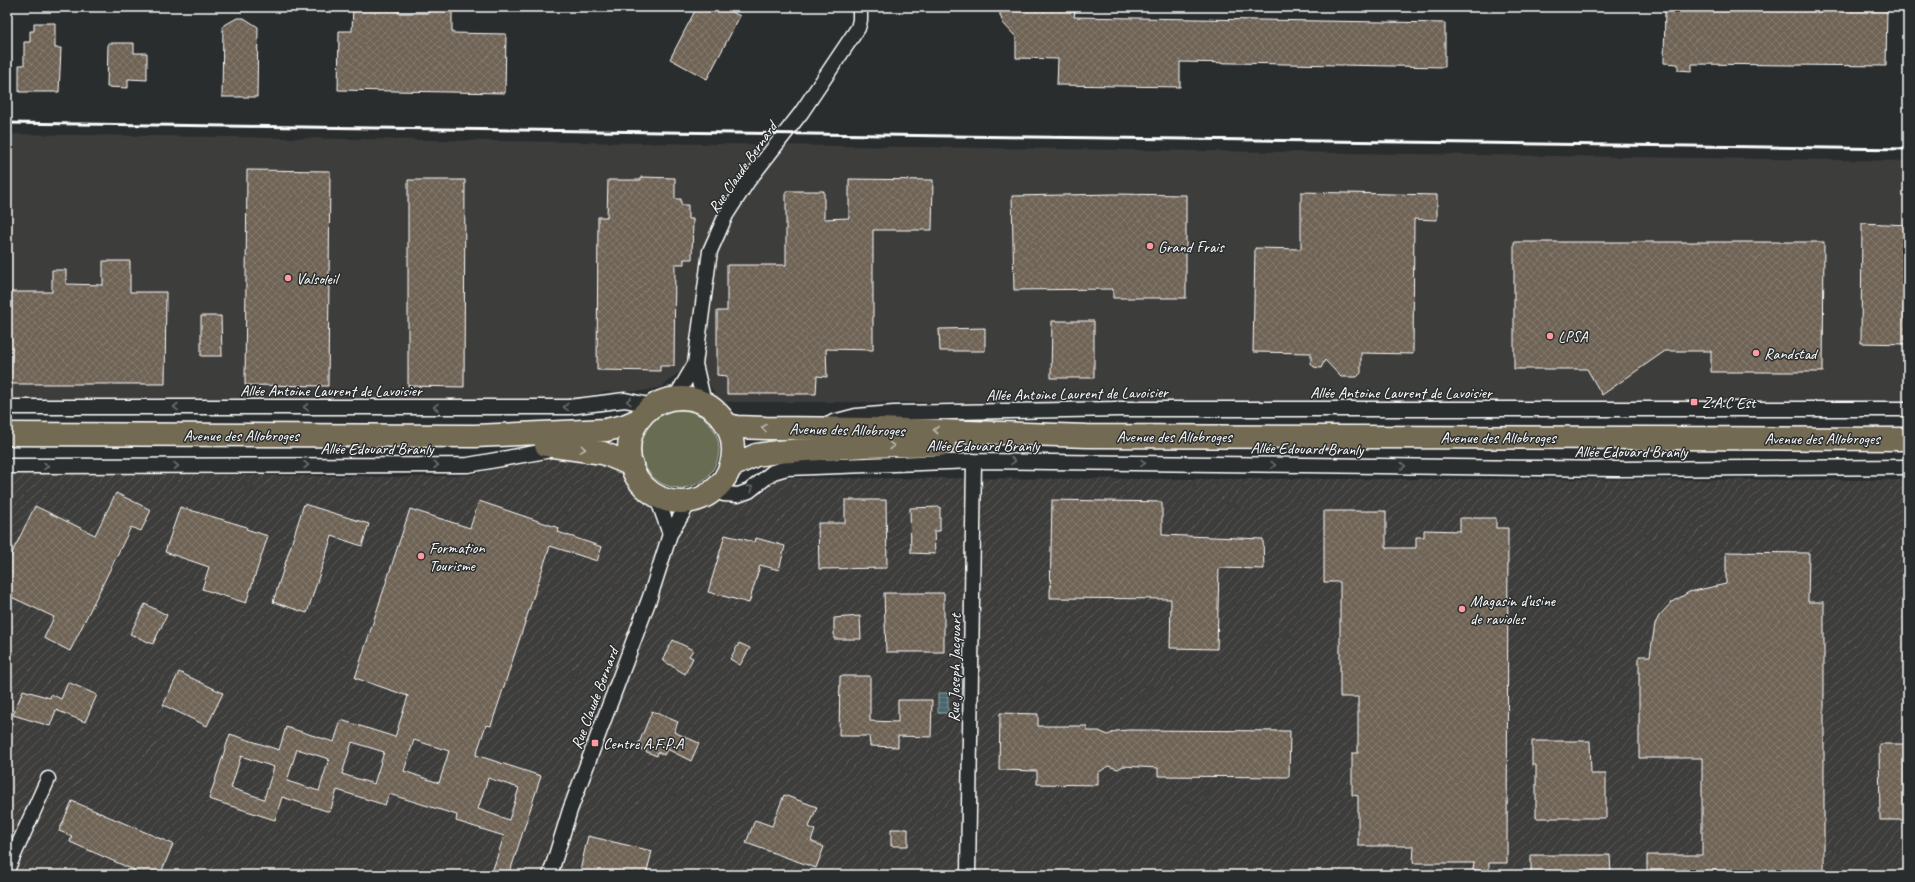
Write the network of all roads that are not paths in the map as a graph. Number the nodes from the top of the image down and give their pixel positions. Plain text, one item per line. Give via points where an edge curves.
1 (860, 7) edge
2 (695, 364) junction
3 (675, 398) junction
4 (704, 403) junction
5 (7, 407) edge
6 (1908, 409) edge
7 (646, 413) junction
8 (894, 413) junction
9 (726, 424) junction
10 (818, 429) junction
11 (877, 429) junction
12 (7, 434) edge
13 (475, 436) junction
14 (1087, 436) junction
15 (1908, 439) edge
16 (553, 446) junction
17 (808, 450) junction
18 (974, 461) junction
19 (632, 465) junction
20 (7, 466) edge
21 (730, 467) junction
22 (1908, 467) edge
23 (714, 490) junction
24 (652, 493) junction
25 (690, 501) junction
26 (670, 534) junction
27 (48, 779) dead end
28 (7, 870) edge
29 (550, 875) edge
30 (968, 875) edge

1 - 2 street, Rue Claude Bernard via 858,28 801,113 748,181 726,215 710,251
2 - 3 street, Rue Claude Bernard
2 - 4 street, Rue Claude Bernard
3 - 4 main road via 690,398
3 - 7 main road via 664,400
4 - 9 main road via 717,412
7 -> 5 street, Allée Antoine Laurent de Lavoisier via 625,400 569,407
6 - 8 street, Allée Antoine Laurent de Lavoisier via 1120,409
7 - 13 main road, Avenue des Allobroges via 624,426 606,430
7 - 19 main road via 633,430 629,454
8 - 10 street, Allée Antoine Laurent de Lavoisier via 856,416 837,420
8 - 11 street
10 -> 9 main road, Avenue des Allobroges via 736,427
9 - 21 main road via 733,445
10 - 11 main road, Avenue des Allobroges
14 -> 11 main road, Avenue des Allobroges
11 - 17 street via 864,439 837,442
12 - 13 main road, Avenue des Allobroges
13 - 16 main road, Avenue des Allobroges
14 - 15 main road, Avenue des Allobroges
17 -> 14 main road, Avenue des Allobroges via 998,443
16 -> 19 main road, Avenue des Allobroges via 603,453
20 -> 16 street, Allée Edouard Branly via 468,465 546,451
17 - 21 main road, Avenue des Allobroges via 756,455
18 -> 22 street, Allée Edouard Branly via 1617,469
23 -> 18 street, Allée Edouard Branly via 738,495 749,491 773,472 786,468
18 - 30 street, Rue Joseph Jacquart
19 - 24 main road
21 - 23 main road via 724,480
23 - 25 main road
24 - 25 main road via 677,501
24 - 26 street via 660,506
25 - 26 street, Rue Claude Bernard
26 - 29 street, Rue Claude Bernard via 650,597 570,810
27 - 28 street

